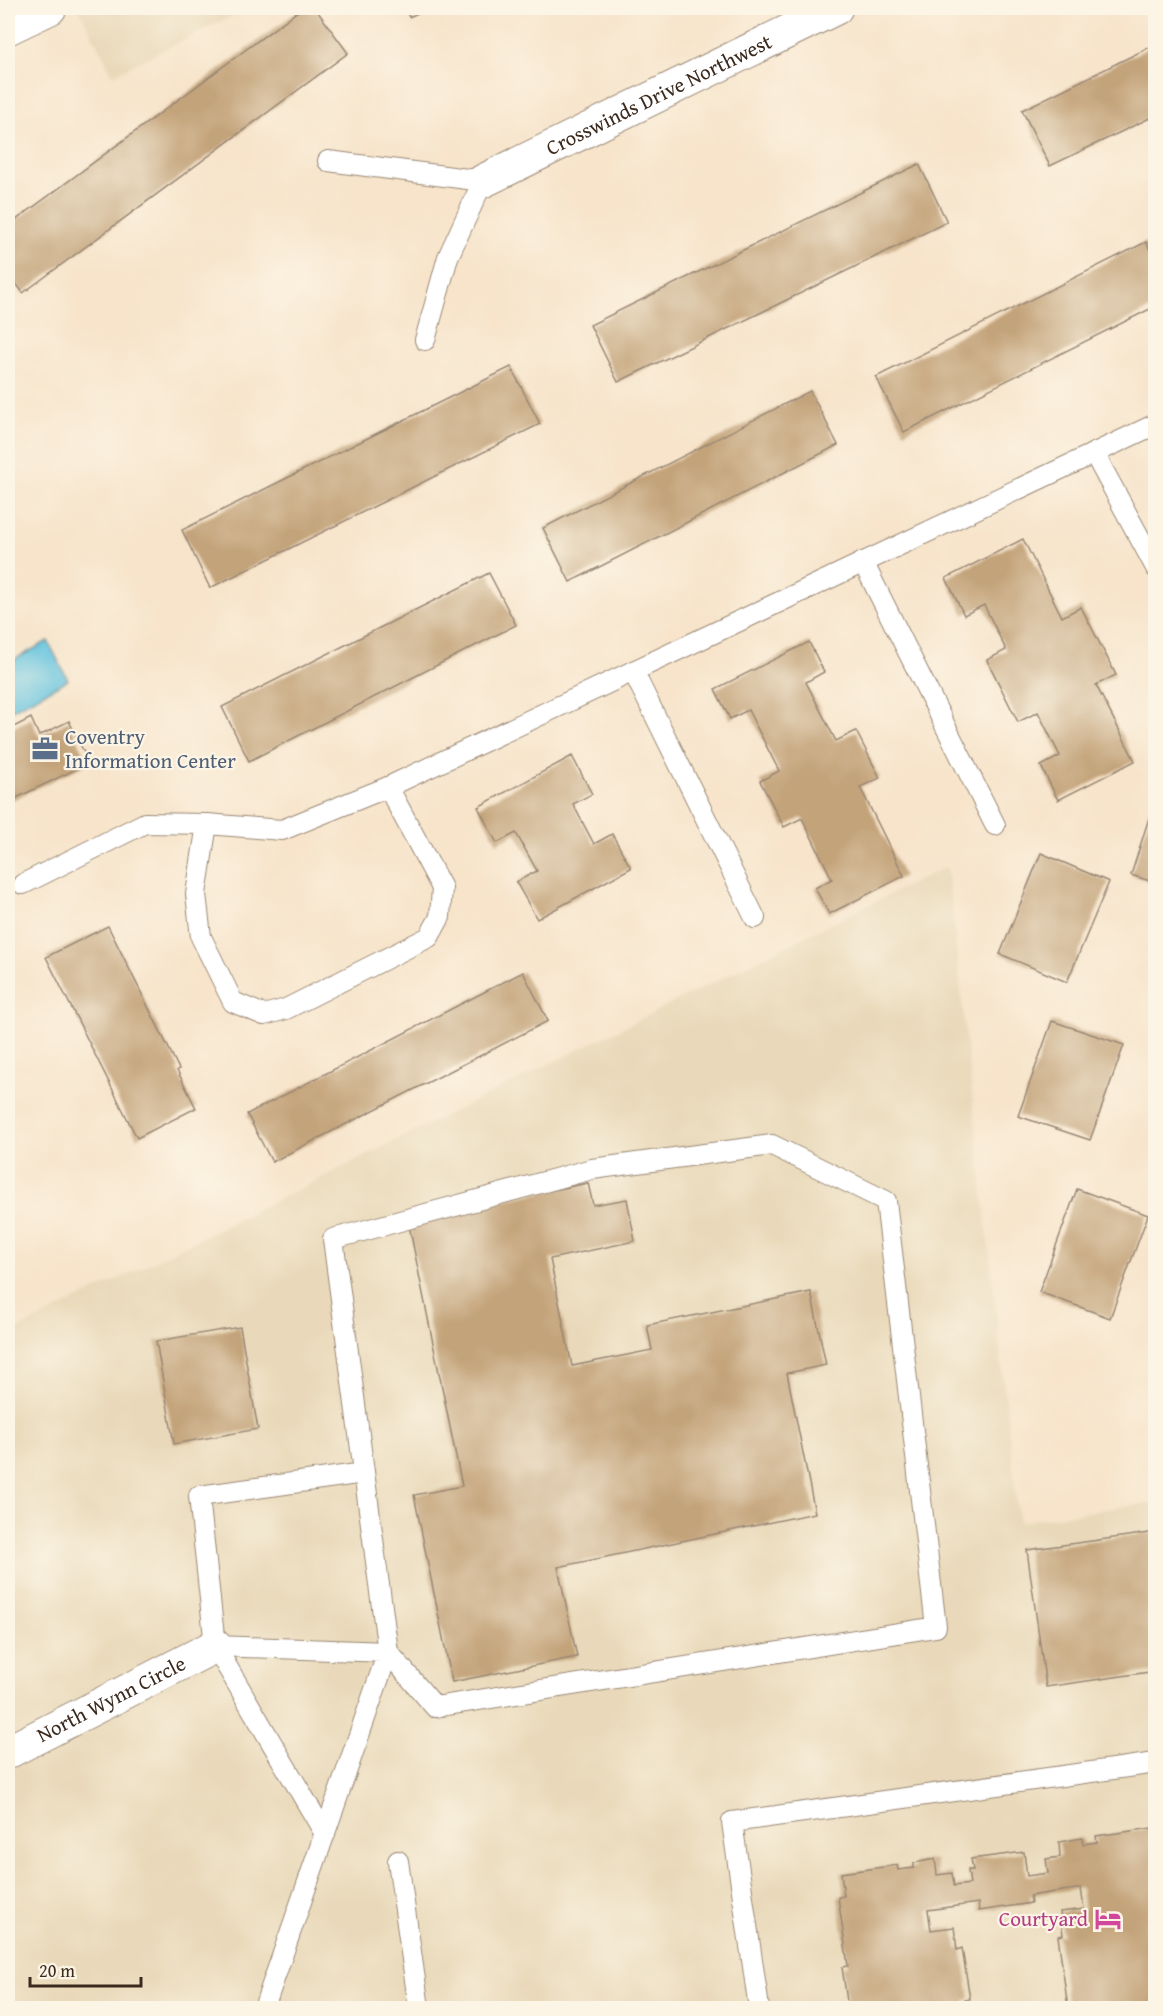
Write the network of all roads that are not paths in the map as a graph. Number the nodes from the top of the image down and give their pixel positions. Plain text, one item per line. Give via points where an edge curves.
1 (51, 8) edge
2 (836, 8) edge
3 (8, 28) edge
4 (328, 161) dead end
5 (483, 181) junction
6 (425, 340) dead end
7 (1155, 423) edge
8 (1094, 453) junction
9 (863, 562) junction
10 (1155, 568) edge
11 (633, 671) junction
12 (388, 788) junction
13 (207, 824) junction
14 (995, 825) dead end
15 (23, 884) dead end
16 (755, 918) dead end
17 (364, 1473) junction
18 (215, 1646) junction
19 (388, 1652) junction
20 (8, 1752) edge
21 (1155, 1764) edge
22 (325, 1834) junction
23 (398, 1862) dead end
24 (264, 2008) edge
25 (419, 2008) edge
26 (759, 2008) edge

1 - 3 street
2 - 5 street, Crosswinds Drive Northwest
4 - 5 lane
5 - 6 lane via 448,257
7 - 8 lane
8 - 9 lane
8 - 10 lane
9 - 11 lane
9 - 14 lane
11 - 12 lane
11 - 16 lane
12 - 13 lane via 282,830
12 - 13 lane via 442,888 440,917 429,937 286,1009 264,1015 233,1002 201,938 196,894
13 - 15 lane via 145,823
17 - 18 lane via 199,1496
17 - 19 lane
17 - 19 lane via 333,1239 592,1169 772,1145 886,1201 936,1627 435,1707
18 - 19 lane
18 - 20 street, North Wynn Circle
18 - 22 lane
19 - 22 lane
21 - 26 lane via 732,1822
22 - 24 lane
23 - 25 lane

